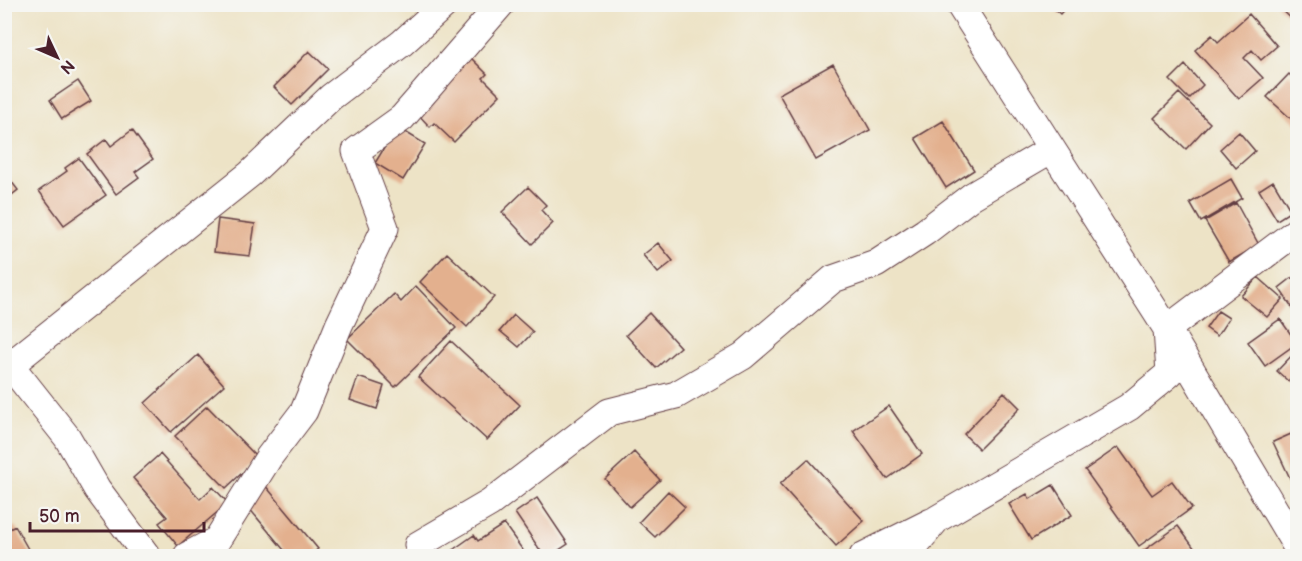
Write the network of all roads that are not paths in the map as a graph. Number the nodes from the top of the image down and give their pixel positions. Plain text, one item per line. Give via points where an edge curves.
1 (445, 4) edge
2 (501, 4) edge
3 (958, 4) edge
4 (1050, 150) junction
5 (1298, 230) edge
6 (1167, 329) junction
7 (8, 368) edge
8 (937, 519) junction
9 (224, 548) edge
10 (1298, 549) edge
11 (414, 553) edge
12 (147, 556) edge
13 (187, 556) edge
14 (863, 556) edge
15 (906, 556) edge

1 - 7 street via 402,43 330,97 241,181
2 - 9 street via 402,118 356,151 385,228 304,411 269,457
3 - 4 street
4 - 6 street
4 - 11 street via 972,196 876,264 832,279 743,356 676,395 609,412 490,503
5 - 6 street
6 - 8 street via 1170,373 1137,401
6 - 10 street
7 - 12 street via 67,436 98,489
8 - 14 street
8 - 15 street
9 - 13 street

